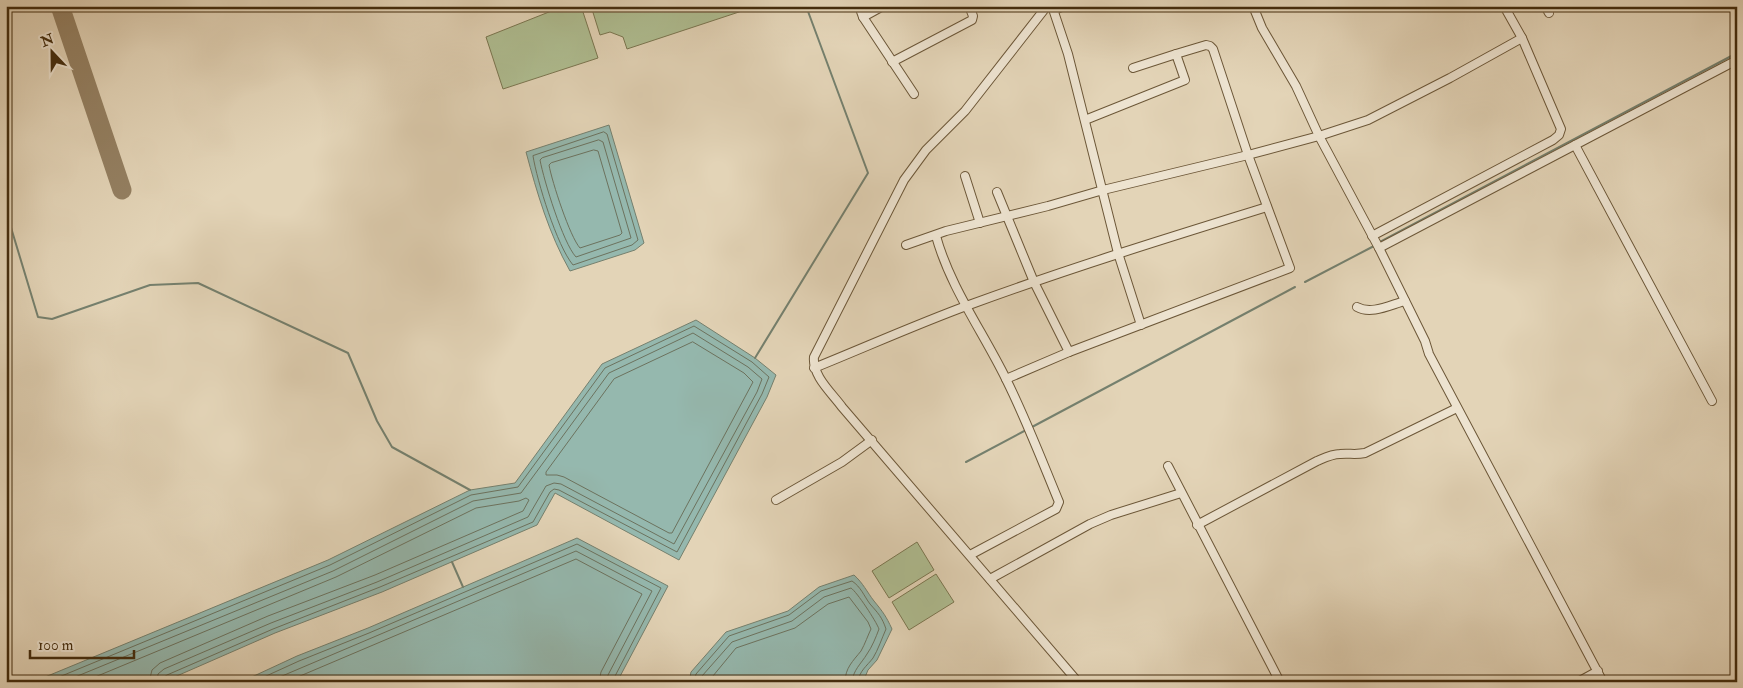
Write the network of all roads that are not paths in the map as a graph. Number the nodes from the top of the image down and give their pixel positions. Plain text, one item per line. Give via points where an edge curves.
1 (859, 6) edge
2 (883, 6) edge
3 (969, 6) edge
4 (1064, 6) edge
5 (1253, 6) edge
6 (1504, 6) edge
7 (1051, 7) edge
8 (863, 16) junction
9 (1522, 38) junction
10 (1176, 54) junction
11 (1737, 60) edge
12 (892, 62) junction
13 (1133, 68) dead end
14 (914, 94) dead end
15 (1085, 120) junction
16 (1319, 136) junction
17 (1575, 145) junction
18 (1248, 155) junction
19 (965, 176) dead end
20 (1102, 190) junction
21 (996, 192) dead end
22 (1267, 207) junction
23 (1006, 216) junction
24 (980, 223) junction
25 (936, 236) junction
26 (1372, 237) junction
27 (906, 245) dead end
28 (1378, 247) junction
29 (1118, 253) junction
30 (1034, 282) junction
31 (1405, 301) junction
32 (966, 306) junction
33 (1357, 307) dead end
34 (1142, 325) junction
35 (1069, 352) junction
36 (814, 368) junction
37 (1006, 379) junction
38 (1712, 401) dead end
39 (1458, 408) junction
40 (872, 440) junction
41 (1168, 466) dead end
42 (1181, 493) junction
43 (776, 500) dead end
44 (1198, 526) junction
45 (970, 554) junction
46 (990, 578) junction
47 (1598, 671) junction
48 (1078, 682) edge
49 (1280, 682) edge
50 (1578, 682) edge
51 (1603, 682) edge

1 - 8 street
2 - 8 street
3 - 12 street via 974,16 972,20
4 - 7 street
5 - 16 street
6 - 9 street
7 - 15 street via 1068,54
7 - 36 street via 965,111 926,150 904,180 814,357
8 - 12 street
9 - 16 street via 1368,120
9 - 26 street via 1561,129 1559,135
10 - 13 street
10 - 15 street via 1184,81
10 - 18 street via 1210,46
11 - 17 street
12 - 14 street
15 - 20 street
16 - 18 street
16 - 26 street
17 - 28 street
17 - 38 street
18 - 20 street
18 - 22 street
19 - 24 street
20 - 23 street
20 - 29 street
21 - 23 street
22 - 29 street
22 - 34 street via 1290,268
23 - 24 street
23 - 30 street
24 - 25 street
25 - 27 street
25 - 32 street
26 - 28 street
28 - 31 street
29 - 30 street
29 - 34 street
30 - 32 street
30 - 35 street
31 - 33 street via 1371,311
31 - 39 street
32 - 36 street
32 - 37 street
34 - 35 street
35 - 37 street
36 - 40 street via 836,400
37 - 45 street via 1059,502 1058,507
39 - 44 street via 1365,453 1328,456
39 - 47 street
40 - 43 street via 842,462
40 - 45 street
41 - 42 street
42 - 44 street
42 - 46 street via 1090,524
44 - 49 street
45 - 46 street
46 - 48 street
47 - 50 street
47 - 51 street

